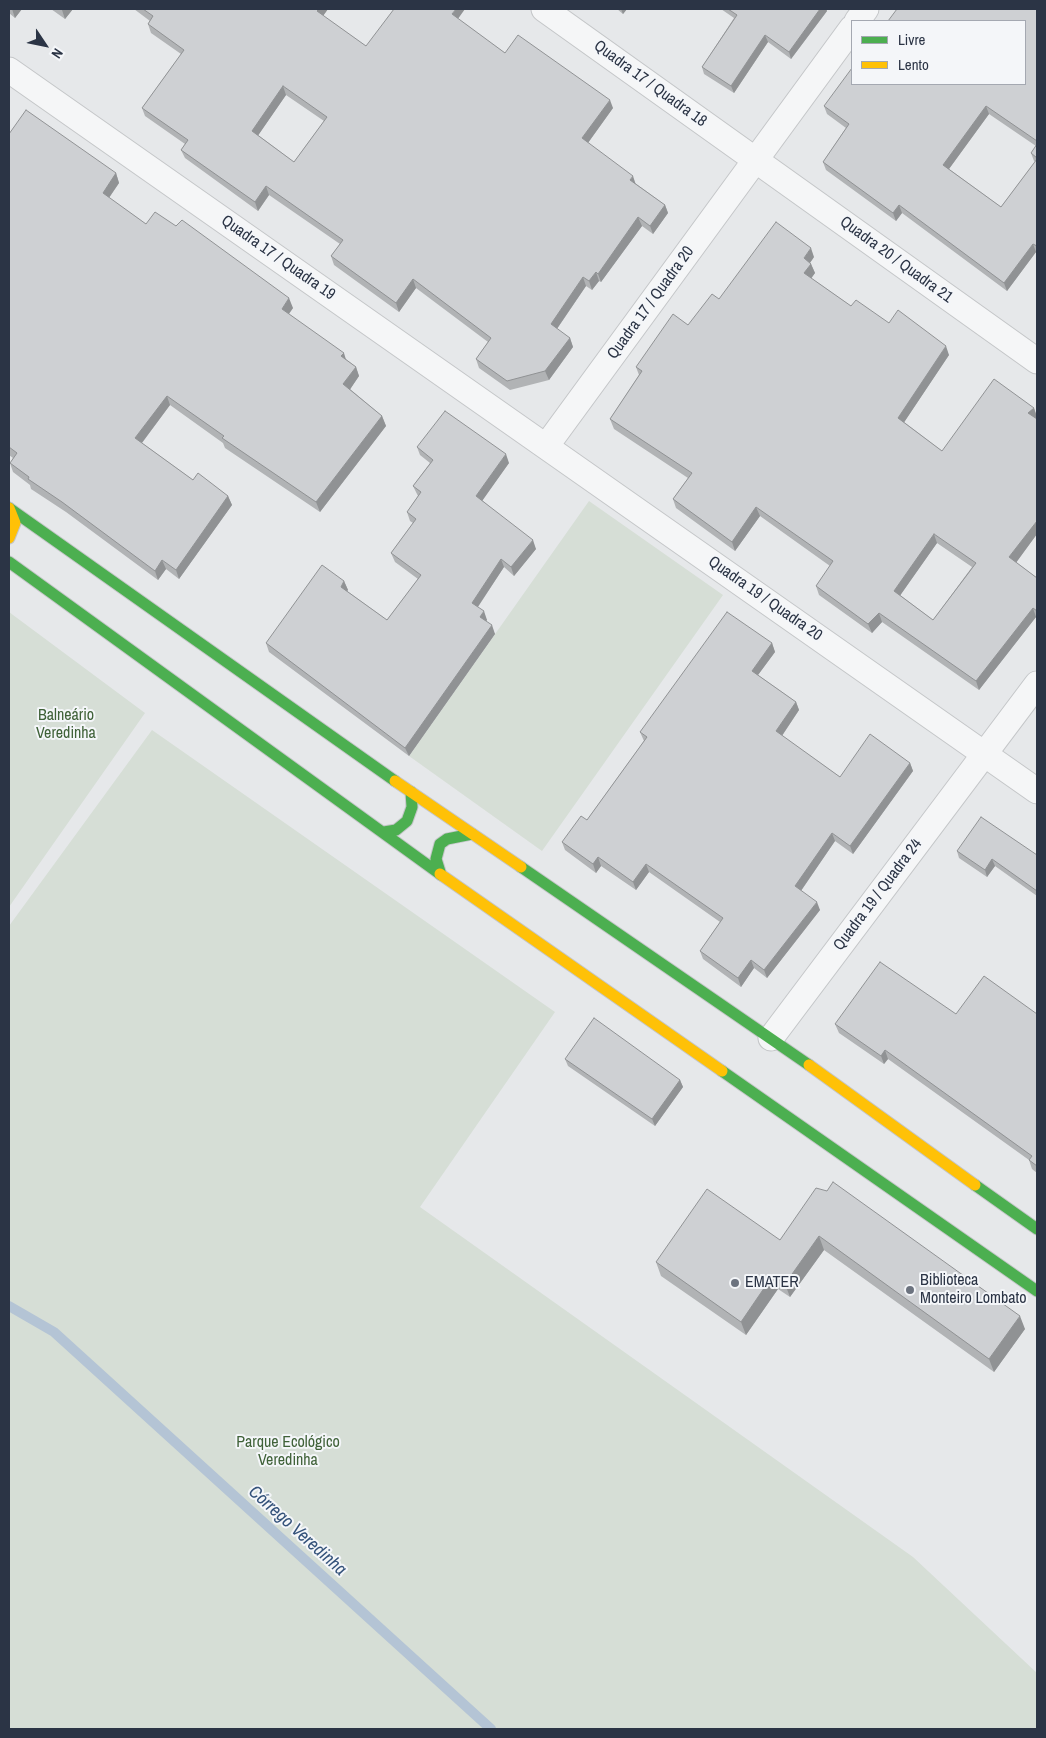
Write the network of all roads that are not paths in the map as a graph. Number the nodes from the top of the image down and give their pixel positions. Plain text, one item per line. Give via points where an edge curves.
1 (544, 9) edge
2 (866, 9) edge
3 (858, 20) edge
4 (851, 29) edge
5 (9, 70) edge
6 (756, 160) junction
7 (1037, 361) edge
8 (546, 445) junction
9 (9, 508) edge
10 (9, 538) edge
11 (9, 562) edge
12 (1037, 684) edge
13 (984, 753) junction
14 (1037, 791) edge
15 (411, 792) junction
16 (384, 832) junction
17 (472, 834) junction
18 (442, 876) junction
19 (771, 1038) junction
20 (1037, 1229) edge
21 (1037, 1291) edge

1 - 6 street, Quadra 17 / Quadra 18
2 - 3 street
4 - 6 street, Quadra 17 / Quadra 20
5 - 8 street, Quadra 17 / Quadra 19
6 - 7 street, Quadra 20 / Quadra 21
6 - 8 street, Quadra 17 / Quadra 20
8 - 13 street, Quadra 19 / Quadra 20
9 - 10 street via 15,522
9 - 15 street
11 - 16 street
12 - 13 street, Quadra 19 / Quadra 24
13 - 14 street, Quadra 19 / Quadra 20
13 - 19 street, Quadra 19 / Quadra 24
15 - 16 street via 412,807 407,821 396,830
15 - 17 street
16 - 18 street
17 - 18 street via 447,839 440,844 436,860
17 - 19 street
18 - 21 street
19 - 20 street

